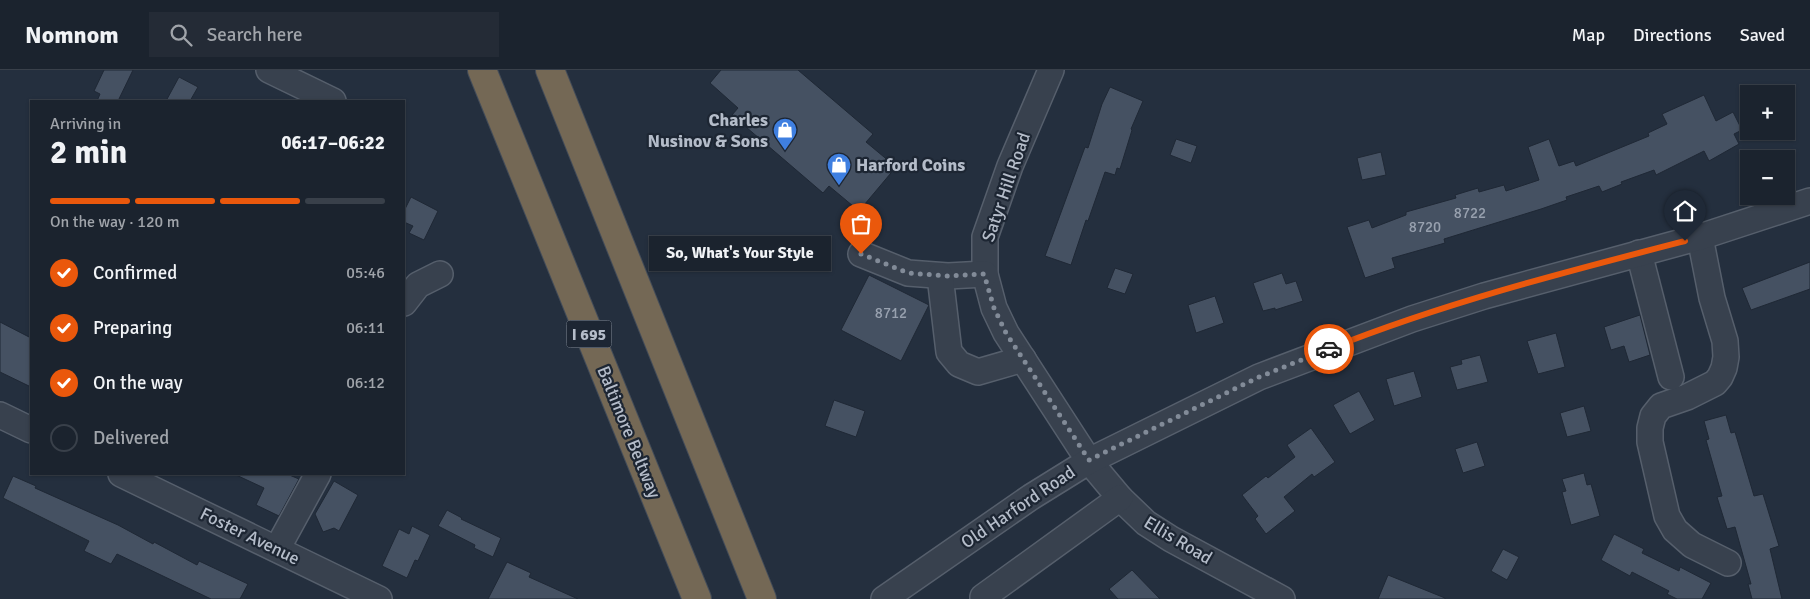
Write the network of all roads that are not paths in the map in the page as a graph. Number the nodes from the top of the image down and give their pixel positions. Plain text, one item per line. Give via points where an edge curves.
1 (269, 70) edge
2 (482, 70) edge
3 (550, 70) edge
4 (1051, 70) edge
5 (331, 100) edge
6 (1810, 201) edge
7 (1700, 237) junction
8 (1638, 253) junction
9 (861, 254) dead end
10 (440, 274) dead end
11 (984, 274) junction
12 (940, 276) junction
13 (405, 302) edge
14 (1023, 359) junction
15 (1671, 377) dead end
16 (0, 415) edge
17 (30, 430) edge
18 (1089, 460) junction
19 (123, 475) edge
20 (317, 475) edge
21 (1120, 498) junction
22 (277, 550) junction
23 (1728, 563) dead end
24 (983, 597) dead end
25 (379, 599) edge
26 (696, 599) edge
27 (762, 599) edge
28 (884, 599) edge
29 (1282, 599) edge

1 - 5 street
2 - 26 highway, Baltimore Beltway / I 695
3 - 27 highway
4 - 11 street, Satyr Hill Road via 1010,166 985,237
6 - 7 street, Old Harford Road
7 - 8 street, Old Harford Road
7 - 23 street via 1712,298 1726,342 1724,368 1715,383 1661,406 1653,416 1650,442 1667,516 1675,530 1692,545
8 - 15 street
8 - 18 street, Old Harford Road via 1475,299 1343,344 1259,377
9 - 12 street via 908,273
10 - 13 street via 418,285
11 - 12 street
11 - 14 street, Satyr Hill Road via 994,308
12 - 14 street via 949,352 959,364 978,372
14 - 18 street, Satyr Hill Road
16 - 17 street
18 - 21 street, Ellis Road
18 - 28 street, Old Harford Road
19 - 22 street, Foster Avenue
20 - 22 street
21 - 24 street
21 - 29 street, Ellis Road via 1146,523
22 - 25 street, Foster Avenue

